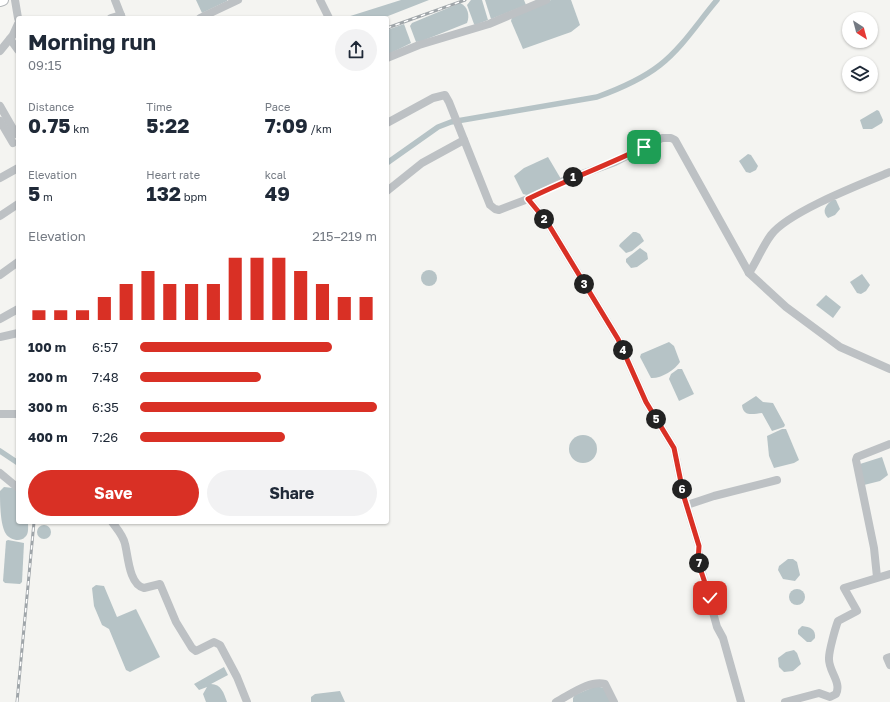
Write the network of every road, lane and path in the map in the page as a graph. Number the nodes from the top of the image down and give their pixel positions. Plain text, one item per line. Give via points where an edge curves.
1 (4, 0) edge
2 (15, 0) edge
3 (115, 0) edge
4 (238, 0) edge
5 (320, 0) edge
6 (546, 0) edge
7 (0, 1) edge
8 (18, 16) edge
9 (121, 16) edge
10 (204, 16) edge
11 (328, 16) edge
12 (16, 28) edge
13 (10, 39) junction
14 (16, 47) edge
15 (0, 51) edge
16 (389, 57) edge
17 (0, 106) edge
18 (0, 121) edge
19 (389, 122) edge
20 (16, 134) dead end
21 (463, 138) junction
22 (13, 143) dead end
23 (16, 169) edge
24 (890, 172) edge
25 (0, 178) edge
26 (389, 189) edge
27 (528, 199) junction
28 (16, 205) edge
29 (0, 216) edge
30 (16, 263) edge
31 (749, 273) junction
32 (0, 275) edge
33 (16, 310) edge
34 (0, 319) edge
35 (16, 333) edge
36 (0, 337) edge
37 (890, 371) edge
38 (0, 414) edge
39 (16, 414) edge
40 (890, 444) edge
41 (0, 473) edge
42 (777, 480) dead end
43 (16, 486) edge
44 (687, 505) junction
45 (113, 524) edge
46 (890, 574) edge
47 (877, 577) junction
48 (890, 656) edge
49 (890, 665) edge
50 (247, 702) edge
51 (556, 702) edge
52 (614, 702) edge
53 (741, 702) edge
54 (785, 702) edge

1 - 7 main road
2 - 8 street
3 - 9 street
4 - 10 street
5 - 11 street
6 - 16 street via 489,24 419,45
12 - 13 street
13 - 14 street
13 - 15 street
17 - 20 street
18 - 22 street
19 - 21 street via 432,98 445,95
21 - 26 street via 422,164
21 - 27 street via 492,207 502,209
23 - 25 street
24 - 31 street via 824,201 789,220 771,234
27 - 31 street via 563,181 615,162 662,138 671,138 676,140
27 - 44 street via 547,222 618,339 646,402 674,448
28 - 29 street
30 - 32 street
31 - 37 street via 786,308 840,347
33 - 34 street
35 - 36 street
38 - 39 street
40 - 47 street via 865,452 856,460 874,548
41 - 43 street
42 - 44 street
44 - 53 street via 699,546 698,562 717,627 724,638
45 - 50 street via 123,537 128,563 136,584 144,588 160,584 176,622 196,651 214,642 220,645
46 - 47 street
47 - 54 street via 844,588 857,611 838,621 828,659 838,684 836,694 830,697 819,692
48 - 49 street via 887,658
51 - 52 street via 593,684 601,683 605,684

